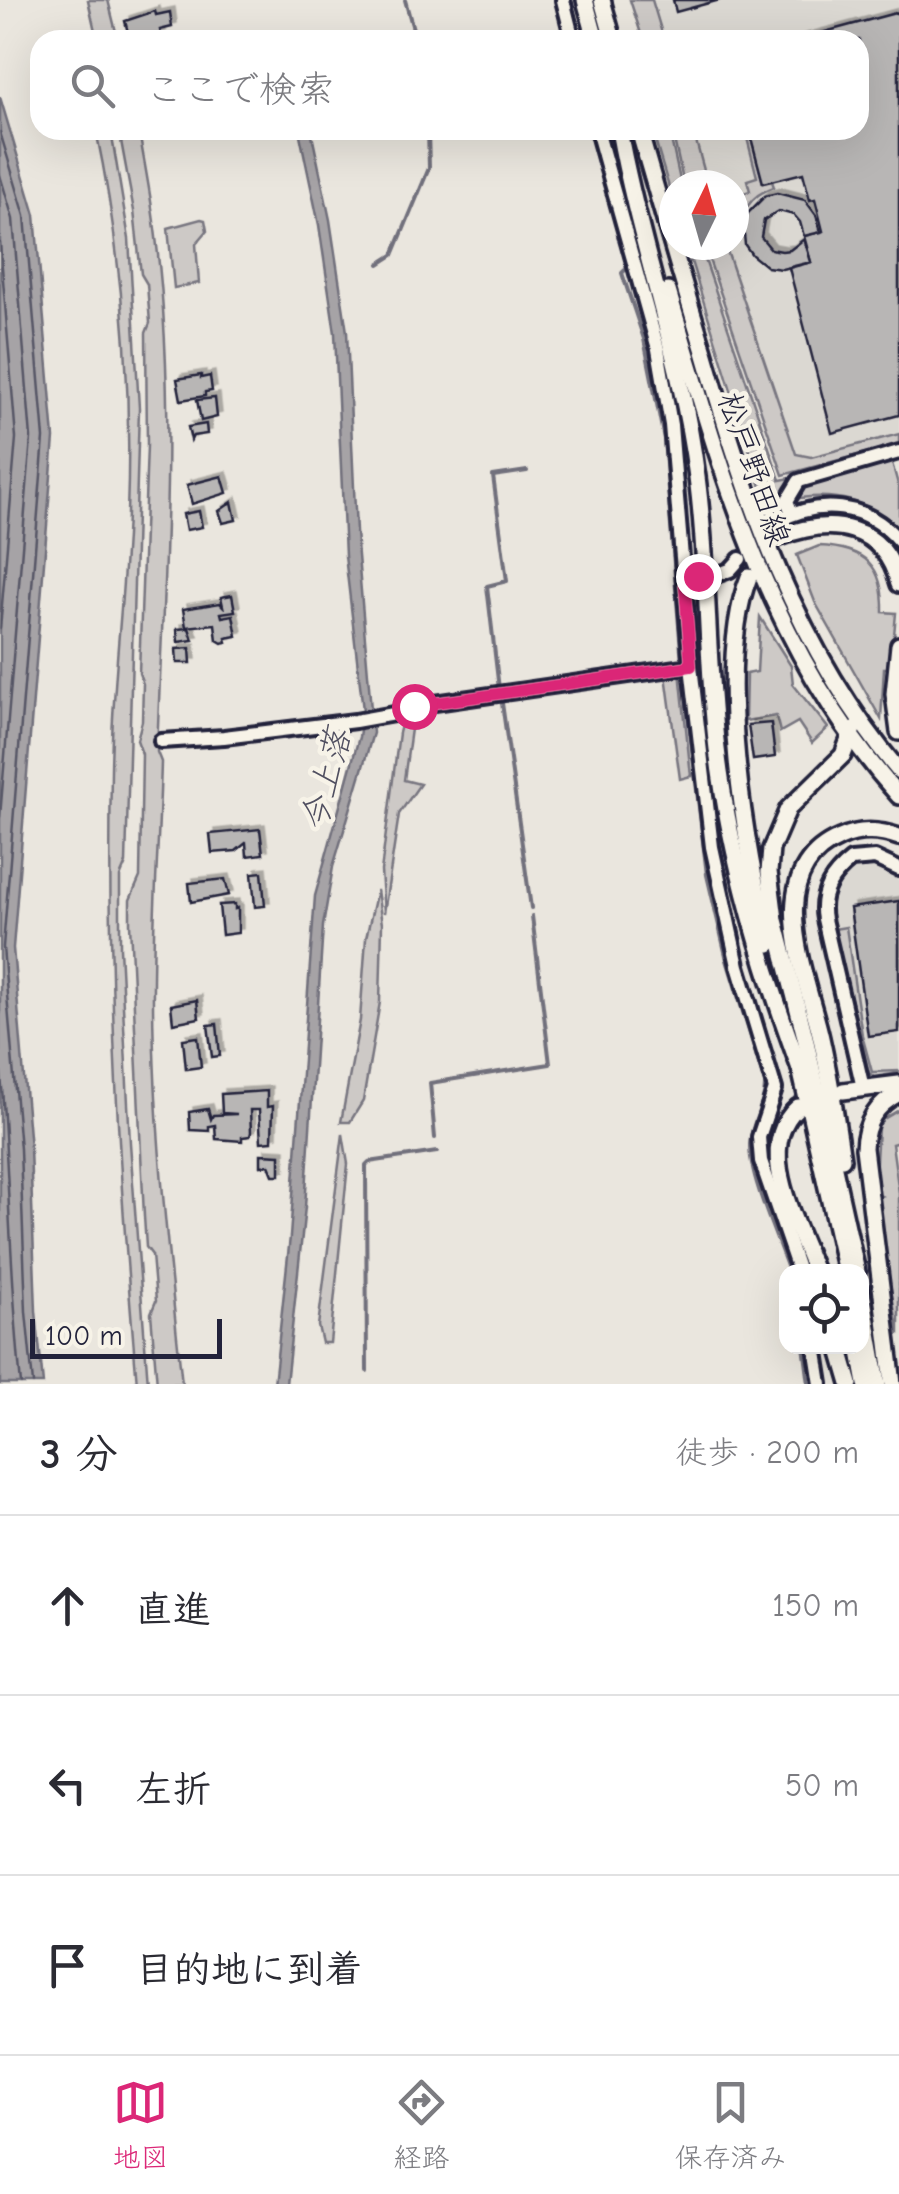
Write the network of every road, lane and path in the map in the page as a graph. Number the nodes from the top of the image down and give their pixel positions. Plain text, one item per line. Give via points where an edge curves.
1 (563, 0) edge
2 (585, 0) edge
3 (602, 0) edge
4 (571, 30) edge
5 (593, 30) edge
6 (610, 30) edge
7 (600, 140) edge
8 (622, 140) edge
9 (623, 140) edge
10 (642, 140) edge
11 (899, 452) edge
12 (792, 514) junction
13 (778, 530) joint
14 (899, 541) edge
15 (740, 559) dead end
16 (713, 576) dead end
17 (748, 577) dead end
18 (899, 584) edge
19 (899, 645) edge
20 (685, 667) junction
21 (848, 702) junction
22 (899, 732) edge
23 (852, 736) junction
24 (161, 741) dead end
25 (899, 771) edge
26 (899, 796) edge
27 (899, 838) edge
28 (899, 868) edge
29 (803, 1078) junction
30 (899, 1084) edge
31 (864, 1088) junction
32 (843, 1092) dead end
33 (899, 1093) edge
34 (798, 1107) dead end
35 (796, 1264) edge
36 (813, 1264) edge
37 (844, 1264) edge
38 (856, 1264) edge
39 (857, 1264) edge
40 (869, 1333) edge
41 (816, 1354) edge
42 (841, 1354) edge
43 (860, 1354) edge
44 (820, 1384) edge
45 (850, 1384) edge
46 (866, 1384) edge
47 (878, 1384) edge
48 (893, 1384) edge

1 - 4 street
2 - 5 main road
3 - 6 main road
7 - 20 street via 658,348 691,576
8 - 29 main road via 633,206 674,347 697,474 726,812 746,905
9 - 23 main road, 松戸野田線 via 732,501 792,644
10 - 21 main road, 松戸野田線 via 747,492 806,633
11 - 12 street via 799,481 787,501
12 - 13 street
12 - 14 street via 818,506 846,508 878,522
13 - 18 main road via 831,525 860,533 884,553
15 - 16 street
17 - 29 main road via 739,608 734,704 743,812 758,904
19 - 22 main road
20 - 24 street via 414,706 380,718
20 - 35 street via 718,886 775,1089 759,1137 761,1160
21 - 23 main road
21 - 25 main road, 松戸野田線
23 - 26 main road, 松戸野田線
23 - 38 main road via 833,767 788,809 769,872 774,920
27 - 39 main road via 856,832 824,846 804,870 794,902
28 - 31 street via 875,858 852,860 824,896
29 - 37 main road
30 - 31 main road
31 - 32 main road
33 - 48 main road via 874,1112 864,1135
34 - 36 main road via 781,1128 776,1152
40 - 47 main road
41 - 44 street
42 - 45 main road
43 - 46 main road

